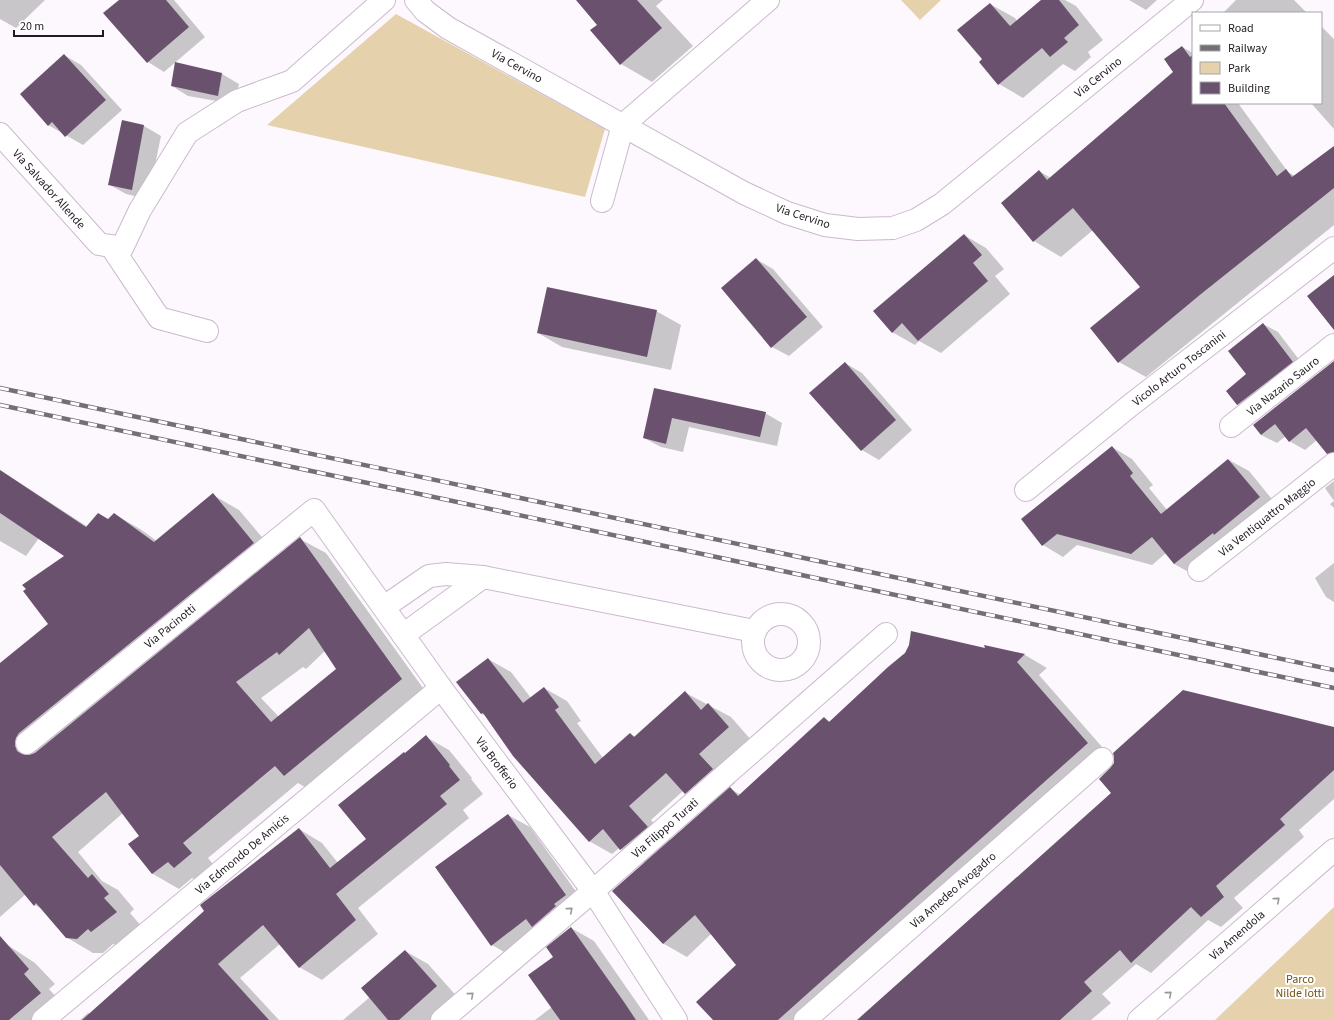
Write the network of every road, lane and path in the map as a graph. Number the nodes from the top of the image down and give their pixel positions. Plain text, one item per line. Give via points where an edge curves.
1 (384, 0) edge
2 (416, 0) edge
3 (768, 0) edge
4 (1192, 0) edge
5 (623, 125) junction
6 (0, 134) edge
7 (602, 201) dead end
8 (105, 245) junction
9 (1334, 248) edge
10 (207, 331) dead end
11 (1334, 345) edge
12 (1231, 426) dead end
13 (1334, 464) edge
14 (1026, 490) dead end
15 (314, 510) joint
16 (1199, 570) dead end
17 (483, 577) junction
18 (384, 608) junction
19 (754, 631) junction
20 (886, 634) dead end
21 (403, 635) junction
22 (799, 665) junction
23 (441, 688) junction
24 (822, 691) junction
25 (27, 743) dead end
26 (1102, 759) dead end
27 (1334, 850) edge
28 (593, 891) junction
29 (43, 1020) edge
30 (442, 1020) edge
31 (676, 1020) edge
32 (805, 1020) edge
33 (1139, 1020) edge

1 - 8 street via 292,81 237,101 187,133 140,210 122,248
2 - 5 street, Via Cervino via 425,11 448,28
3 - 5 street
4 - 5 street, Via Cervino via 942,204 916,220 893,228 858,229 825,226 787,213 738,190
5 - 7 street
6 - 8 street, Via Salvador Allende
8 - 10 street, Via Salvador Allende via 159,318
9 - 14 street, Vicolo Arturo Toscanini via 1132,404
11 - 12 street, Via Nazario Sauro
13 - 16 street, Via Ventiquattro Maggio
15 - 18 street, Via Brofferio
15 - 25 street, Via Pacinotti
17 - 18 street via 446,574 429,576
17 - 19 street
17 - 21 street
18 - 21 street, Via Brofferio
19 - 22 street via 752,646 758,660 770,669 785,671
19 - 22 street via 763,619 777,613 792,615 804,624 810,638 808,652
20 - 24 street, Via Filippo Turati
21 - 23 street, Via Brofferio
22 - 24 street
23 - 28 street, Via Brofferio
23 - 29 street, Via Edmondo De Amicis
24 - 28 street, Via Filippo Turati
26 - 32 street, Via Amedeo Avogadro
33 -> 27 street, Via Amendola
30 -> 28 street, Via Filippo Turati
28 - 31 street, Via Brofferio

